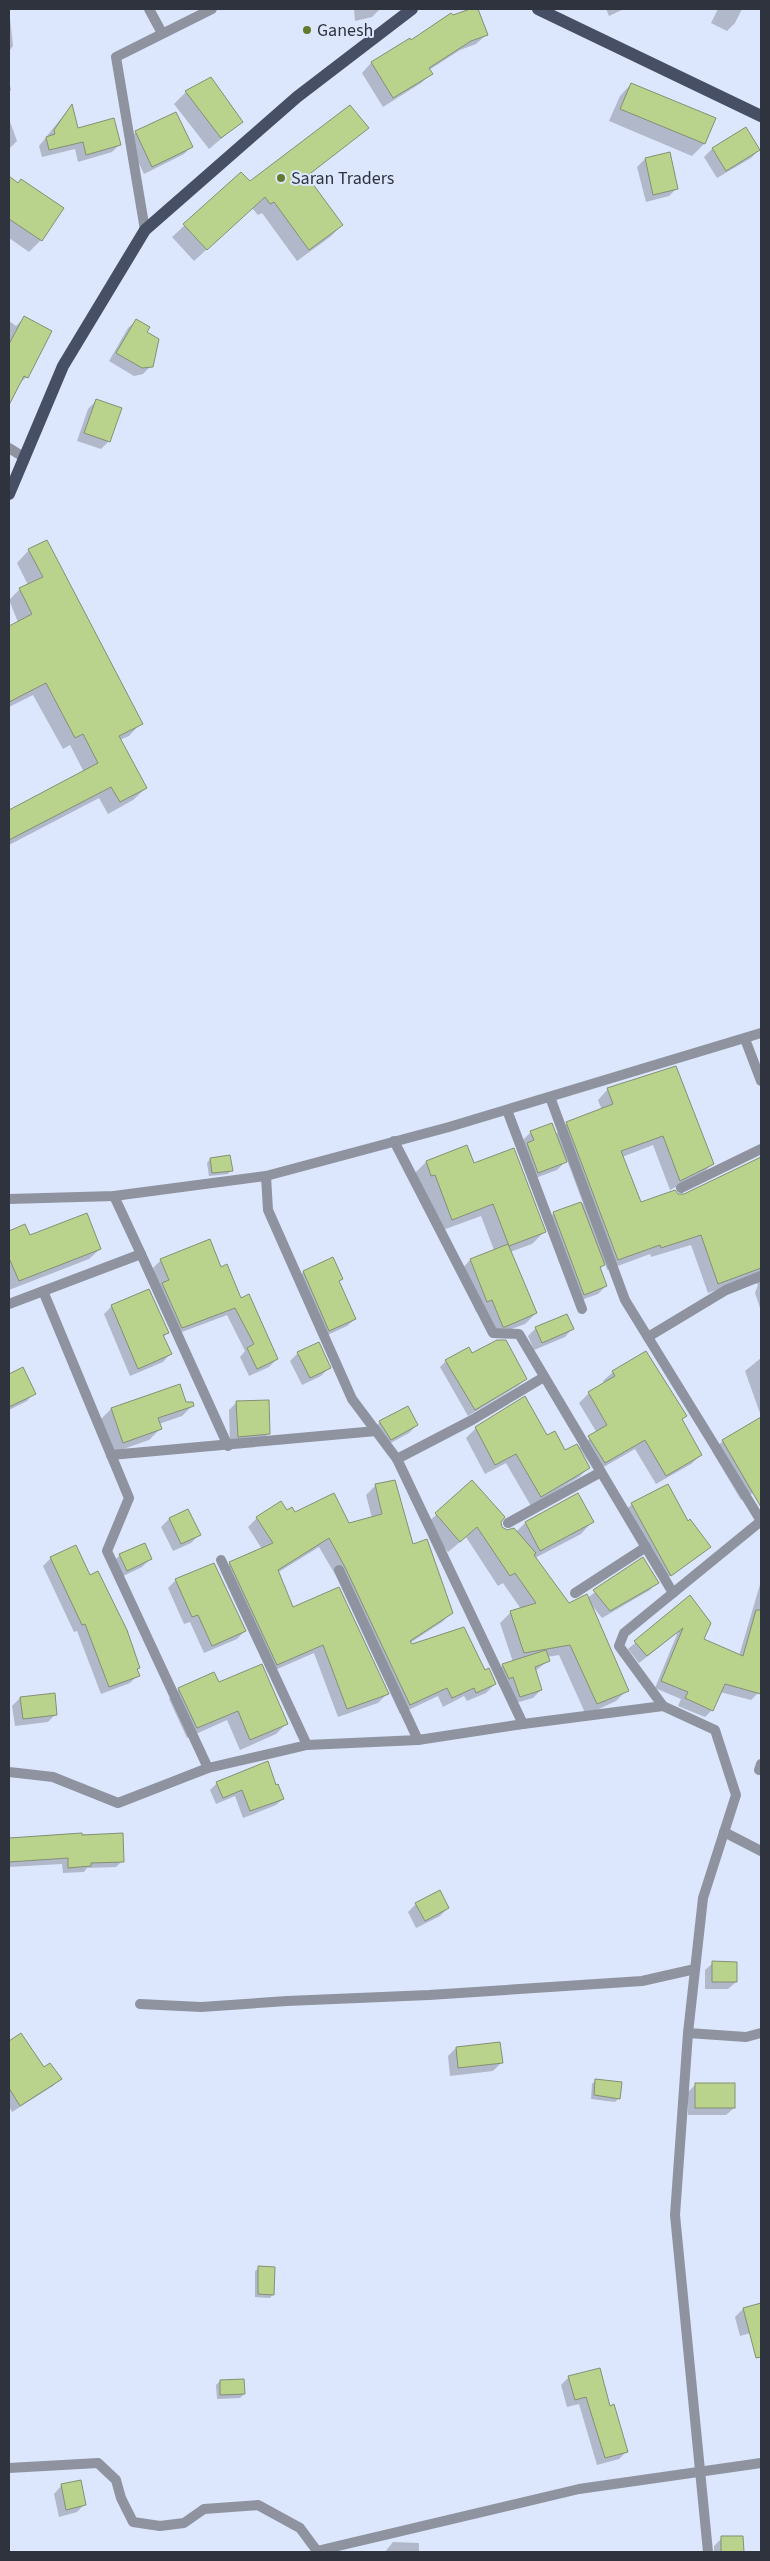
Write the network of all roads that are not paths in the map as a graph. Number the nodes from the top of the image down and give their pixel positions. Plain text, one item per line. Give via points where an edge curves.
1 (149, 9) edge
2 (212, 9) edge
3 (412, 9) edge
4 (538, 9) edge
5 (162, 33) junction
6 (761, 116) edge
7 (144, 230) junction
8 (9, 448) edge
9 (25, 458) junction
10 (9, 494) edge
11 (761, 1033) edge
12 (745, 1039) junction
13 (761, 1081) edge
14 (550, 1097) junction
15 (507, 1110) junction
16 (394, 1142) junction
17 (761, 1149) edge
18 (266, 1176) junction
19 (681, 1188) dead end
20 (114, 1196) junction
21 (9, 1200) edge
22 (141, 1254) junction
23 (761, 1276) edge
24 (43, 1291) junction
25 (9, 1304) edge
26 (582, 1309) dead end
27 (648, 1337) junction
28 (544, 1377) junction
29 (376, 1431) junction
30 (228, 1446) junction
31 (111, 1455) junction
32 (397, 1459) junction
33 (601, 1472) junction
34 (761, 1521) edge
35 (508, 1523) dead end
36 (646, 1547) junction
37 (220, 1560) dead end
38 (339, 1570) dead end
39 (575, 1593) dead end
40 (673, 1593) junction
41 (663, 1706) junction
42 (523, 1724) junction
43 (418, 1740) junction
44 (307, 1745) junction
45 (208, 1768) junction
46 (9, 1772) edge
47 (724, 1832) junction
48 (761, 1851) edge
49 (695, 1969) junction
50 (140, 2004) dead end
51 (688, 2033) junction
52 (761, 2033) edge
53 (761, 2463) edge
54 (9, 2468) edge
55 (700, 2472) junction
56 (708, 2552) edge

1 - 5 street
2 - 5 street
3 - 7 main road via 297,98
4 - 6 main road
5 - 7 street via 116,57
7 - 9 main road via 63,366
8 - 9 street
9 - 10 main road
11 - 12 street
12 - 13 street
12 - 14 street
14 - 15 street
14 - 27 street via 625,1300
15 - 16 street
15 - 26 street
16 - 18 street
16 - 28 street via 493,1333 519,1334
17 - 19 street
18 - 20 street
18 - 29 street via 268,1210 352,1399
20 - 21 street
20 - 22 street
22 - 24 street
22 - 30 street
23 - 27 street via 726,1290
24 - 25 street
24 - 31 street
27 - 34 street
28 - 32 street
28 - 33 street
29 - 30 street
29 - 32 street
30 - 31 street
31 - 45 street via 130,1498 107,1550
32 - 42 street
33 - 35 street
33 - 36 street
34 - 40 street
36 - 39 street
36 - 40 street
37 - 44 street
38 - 43 street
40 - 41 street via 624,1633 619,1646
41 - 42 street
41 - 47 street via 715,1730 736,1796
42 - 43 street
43 - 44 street
44 - 45 street
45 - 46 street via 118,1803 53,1778
47 - 48 street
47 - 49 street via 703,1898
49 - 50 street via 642,1981 429,1995 201,2007
49 - 51 street
51 - 52 street via 746,2037
51 - 55 street via 675,2215
53 - 55 street
54 - 55 street via 98,2463 116,2480 133,2522 160,2526 184,2523 204,2509 258,2505 300,2528 317,2551 579,2489
55 - 56 street

